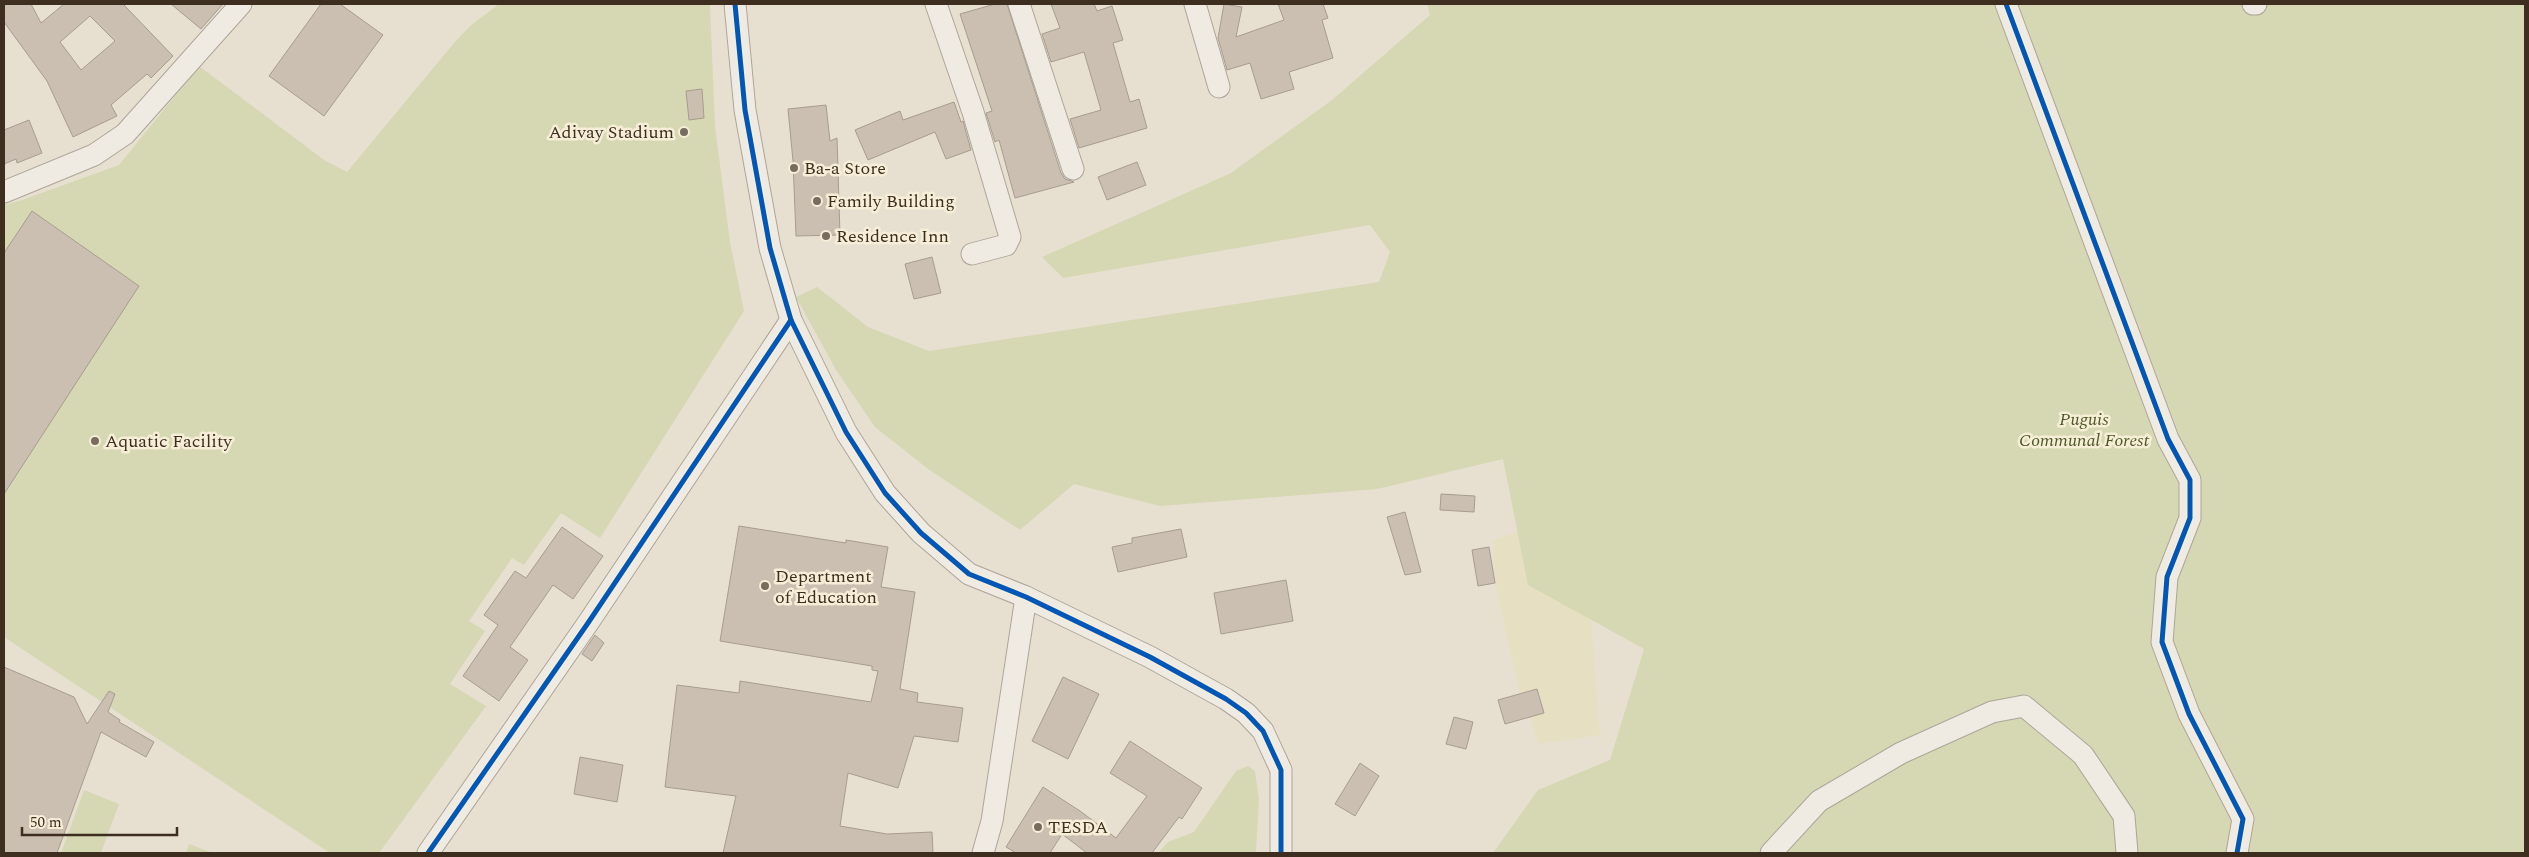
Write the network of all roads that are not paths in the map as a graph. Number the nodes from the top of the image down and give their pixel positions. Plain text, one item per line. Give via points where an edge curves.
1 (241, 4) edge
2 (735, 4) edge
3 (936, 4) edge
4 (1019, 4) edge
5 (1195, 4) edge
6 (2006, 4) edge
7 (1219, 86) dead end
8 (1073, 169) dead end
9 (4, 192) edge
10 (972, 254) dead end
11 (791, 320) junction
12 (1026, 598) junction
13 (428, 853) edge
14 (983, 853) edge
15 (1281, 853) edge
16 (1771, 853) edge
17 (2127, 853) edge
18 (2237, 853) edge

1 - 9 street via 125,134 94,156
2 - 11 street via 745,110 770,248
3 - 10 street via 973,112 1010,237 1006,245
4 - 8 street
5 - 7 street
6 - 18 street via 2168,439 2190,480 2190,518 2167,577 2162,642 2189,714 2242,819
11 - 12 street via 846,432 884,493 921,533 970,574
11 - 13 street via 588,623
12 - 14 street via 992,821
12 - 15 street via 1150,657 1246,713 1263,731 1281,770
16 - 17 street via 1819,801 1901,752 1992,712 2024,706 2083,755 2124,816

